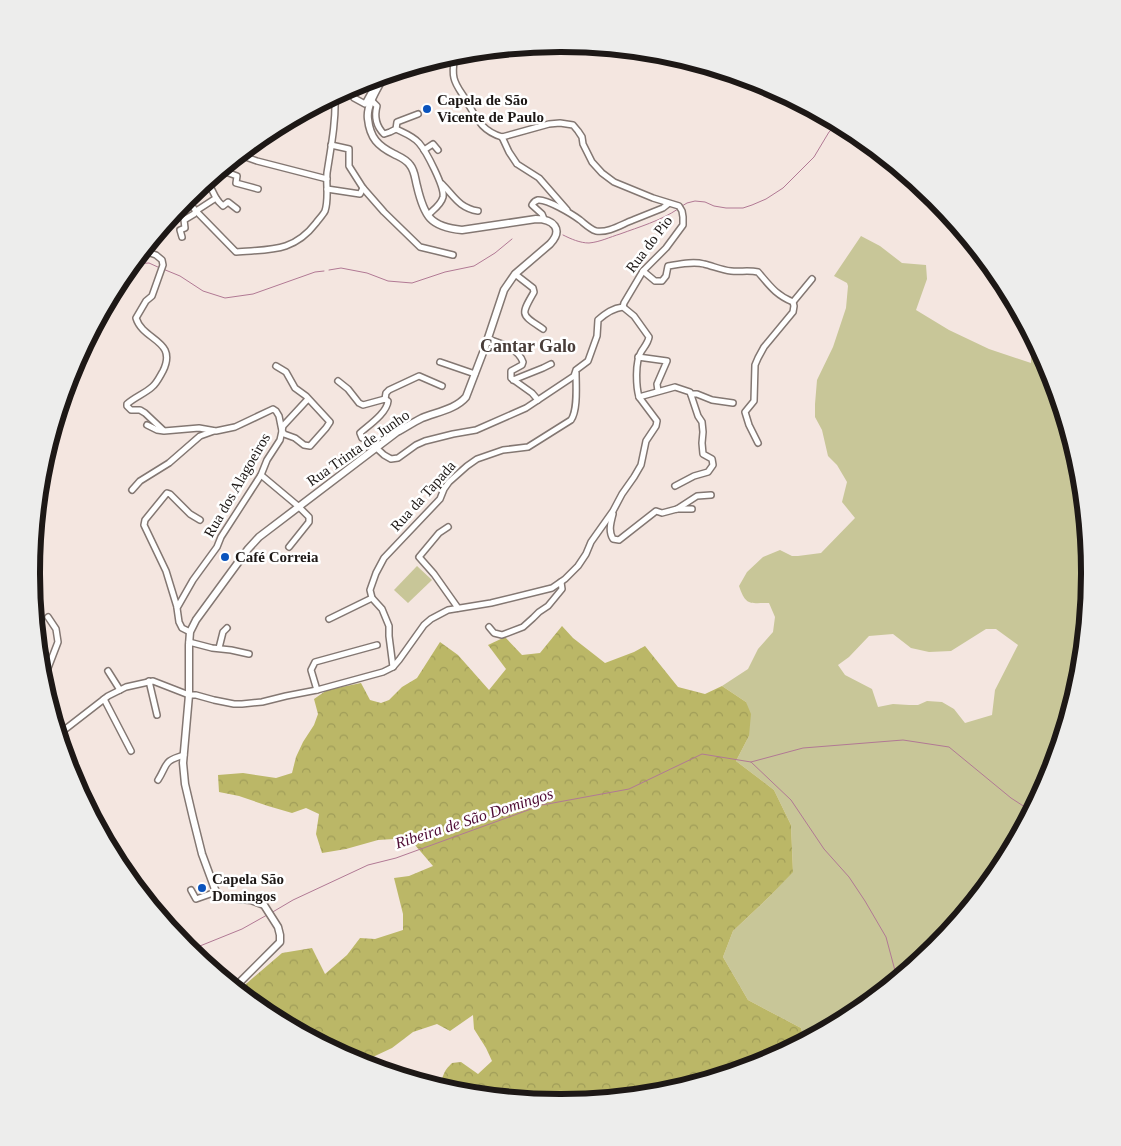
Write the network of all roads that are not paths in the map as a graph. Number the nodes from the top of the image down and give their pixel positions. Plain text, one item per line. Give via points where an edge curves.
1 (455, 64) edge
2 (380, 85) edge
3 (378, 89) junction
4 (353, 96) edge
5 (372, 101) junction
6 (336, 103) edge
7 (418, 114) dead end
8 (396, 129) junction
9 (502, 137) junction
10 (331, 145) junction
11 (424, 150) junction
12 (438, 150) dead end
13 (247, 158) edge
14 (228, 173) edge
15 (326, 179) junction
16 (440, 182) junction
17 (211, 188) edge
18 (363, 188) junction
19 (258, 189) dead end
20 (326, 189) junction
21 (216, 198) junction
22 (668, 204) junction
23 (191, 206) edge
24 (237, 208) dead end
25 (196, 211) junction
26 (478, 211) dead end
27 (570, 214) junction
28 (428, 215) junction
29 (544, 219) junction
30 (182, 237) dead end
31 (150, 253) edge
32 (453, 255) dead end
33 (643, 270) junction
34 (515, 274) junction
35 (812, 279) dead end
36 (793, 302) junction
37 (624, 307) junction
38 (543, 329) dead end
39 (488, 339) junction
40 (638, 358) junction
41 (440, 362) dead end
42 (551, 364) dead end
43 (276, 366) dead end
44 (576, 370) junction
45 (475, 374) junction
46 (513, 380) junction
47 (338, 381) dead end
48 (442, 386) dead end
49 (658, 391) junction
50 (691, 394) junction
51 (639, 397) junction
52 (308, 399) junction
53 (385, 399) junction
54 (538, 400) junction
55 (733, 403) dead end
56 (147, 425) dead end
57 (164, 431) junction
58 (215, 431) junction
59 (282, 431) junction
60 (758, 443) dead end
61 (376, 448) junction
62 (261, 475) junction
63 (675, 486) dead end
64 (132, 490) dead end
65 (711, 495) dead end
66 (298, 506) junction
67 (676, 509) junction
68 (692, 509) dead end
69 (613, 511) junction
70 (200, 520) dead end
71 (448, 527) dead end
72 (289, 547) dead end
73 (561, 582) junction
74 (372, 598) junction
75 (177, 608) junction
76 (458, 608) junction
77 (48, 617) dead end
78 (329, 619) dead end
79 (489, 627) dead end
80 (227, 628) dead end
81 (190, 632) junction
82 (189, 642) junction
83 (377, 645) dead end
84 (219, 648) junction
85 (249, 654) dead end
86 (49, 667) edge
87 (392, 667) junction
88 (108, 671) dead end
89 (149, 682) junction
90 (120, 690) junction
91 (317, 690) junction
92 (189, 695) junction
93 (104, 699) junction
94 (157, 715) dead end
95 (65, 730) edge
96 (131, 752) dead end
97 (184, 755) junction
98 (158, 780) dead end
99 (191, 890) dead end
100 (216, 892) junction
101 (239, 982) edge

1 - 9 street via 455,81 475,118 494,135
2 - 3 street
3 - 4 street via 370,93 366,104
3 - 5 street
5 - 8 street via 377,106 375,114 380,130 384,134
5 - 28 street via 368,111 370,130 381,147 409,163
6 - 10 street
7 - 8 street via 397,122
8 - 11 street via 412,137
9 - 22 street via 549,124 573,125 582,137 592,162 602,173 614,182
9 - 27 street via 517,164 539,178
10 - 15 street
10 - 18 street via 349,149 349,166
11 - 12 street via 433,144
11 - 16 street
13 - 15 street
14 - 19 street via 237,176 236,183
15 - 20 street
16 - 26 street via 460,204
16 - 28 street via 443,198
17 - 21 street
18 - 20 street via 360,194
18 - 32 street via 420,246
20 - 25 street via 324,212 312,228 295,243 278,249 236,252
21 - 24 street via 223,206 228,202
21 - 25 street
22 - 27 street via 604,231 587,227
22 - 33 street, Rua do Pio via 682,210 683,225 666,248
23 - 25 street
25 - 30 street via 184,220 185,228 180,230
27 - 29 street via 537,200 532,205
28 - 29 street via 440,226 462,230
29 - 34 street, Rua Trinta de Junho via 555,225 555,239
31 - 57 street via 162,260 162,268 152,296 136,318 166,351 167,358 152,387 133,398 127,406 145,413
33 - 36 street via 654,281 662,281 668,266 693,263 733,271 750,270 758,272 782,298
33 - 37 street, Rua do Pio
34 - 38 street via 533,288 525,310 527,319
34 - 39 street, Rua Trinta de Junho via 504,290
35 - 36 street
36 - 60 street via 792,312 764,347 755,365 754,401 745,412
37 - 40 street via 649,337
37 - 44 street via 616,308 598,320 597,336 588,361
39 - 45 street, Rua Trinta de Junho
39 - 46 street via 512,349 521,358 522,366 511,371
40 - 49 street via 667,362 657,384
40 - 51 street
41 - 45 street
42 - 46 street
43 - 52 street via 286,372 292,384
44 - 54 street via 574,376
44 - 74 street, Rua da Tapada via 571,420 528,447 503,450 478,459 458,473 440,498 384,558 370,590
45 - 61 street, Rua Trinta de Junho via 463,401 415,421
46 - 54 street
47 - 53 street via 363,405
48 - 53 street via 419,376 389,390
49 - 50 street via 675,387
49 - 51 street
50 - 55 street
50 - 63 street via 702,422 703,454 712,459 714,465 708,472
51 - 69 street via 657,421 656,426 646,441 641,465
52 - 59 street
52 - 59 street via 330,422 326,428 310,446
53 - 61 street via 388,401 383,412 360,433
54 - 61 street via 476,430 425,441 398,458 391,459
56 - 57 street, Rua dos Alagoeiros
57 - 58 street, Rua dos Alagoeiros via 199,428
58 - 59 street, Rua dos Alagoeiros via 235,427 273,409 279,416
58 - 64 street via 200,436
59 - 62 street, Rua dos Alagoeiros
61 - 66 street, Rua Trinta de Junho
62 - 66 street
62 - 75 street, Rua dos Alagoeiros
65 - 67 street via 697,496
66 - 72 street via 309,517 309,522
66 - 81 street, Rua Trinta de Junho via 248,548
67 - 68 street
67 - 69 street via 656,511 619,540 611,536
69 - 73 street via 578,566
70 - 75 street via 167,493 145,520 144,525 166,571
71 - 76 street via 439,533 420,558
73 - 76 street via 552,588
73 - 79 street via 562,589 555,598 523,627 502,635
74 - 78 street
74 - 87 street via 389,626
75 - 81 street via 182,628
76 - 87 street via 448,610 424,625
77 - 86 street via 56,630 58,642
80 - 84 street
81 - 82 street, Rua Trinta de Junho
82 - 84 street
82 - 92 street, Rua Trinta de Junho
83 - 91 street via 315,662 311,670
84 - 85 street
87 - 91 street
88 - 90 street
89 - 90 street
89 - 92 street
89 - 94 street
90 - 93 street
91 - 92 street via 242,704
92 - 97 street, Rua Trinta de Junho
93 - 95 street
93 - 96 street
97 - 98 street via 170,760
97 - 100 street, Rua Trinta de Junho via 185,784 202,854
99 - 100 street via 196,899
100 - 101 street via 228,898 264,905 278,927 280,942

